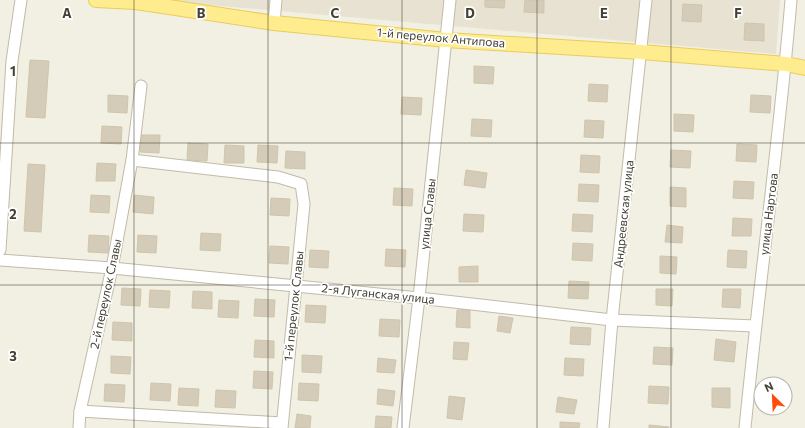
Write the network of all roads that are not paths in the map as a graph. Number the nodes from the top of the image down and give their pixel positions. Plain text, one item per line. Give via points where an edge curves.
1 (21, 0) edge
2 (96, 0) edge
3 (276, 0) edge
4 (450, 0) edge
5 (646, 0) edge
6 (791, 0) edge
7 (136, 1) edge
8 (274, 24) junction
9 (446, 40) junction
10 (642, 52) junction
11 (786, 64) junction
12 (805, 68) edge
13 (141, 86) dead end
14 (132, 160) junction
15 (0, 250) edge
16 (0, 260) edge
17 (112, 268) junction
18 (296, 286) junction
19 (419, 298) junction
20 (612, 320) junction
21 (755, 326) junction
22 (80, 411) junction
23 (282, 425) edge
24 (78, 428) edge
25 (403, 428) edge
26 (603, 428) edge
27 (745, 428) edge

1 - 15 street via 12,60
2 - 7 main road, 1-й переулок Антипова
3 - 8 street
4 - 9 street, улица Славы
5 - 10 street, Андреевская улица
6 - 11 street, улица Нартова
7 - 8 main road, 1-й переулок Антипова
8 - 9 main road, 1-й переулок Антипова
9 - 10 main road, 1-й переулок Антипова
9 - 19 street, улица Славы
10 - 11 main road, 1-й переулок Антипова
10 - 20 street, Андреевская улица
11 - 12 main road, 1-й переулок Антипова
11 - 21 street, улица Нартова
13 - 14 street, 2-й переулок Славы
14 - 17 street, 2-й переулок Славы
14 - 18 street, 1-й переулок Славы via 278,177 301,184 304,204
16 - 17 street, 2-я Луганская улица
17 - 18 street, 2-я Луганская улица
17 - 22 street, 2-й переулок Славы
18 - 19 street, 2-я Луганская улица
18 - 23 street, 1-й переулок Славы
19 - 20 street, 2-я Луганская улица
19 - 25 street, улица Славы
20 - 21 street, 2-я Луганская улица
20 - 26 street, Андреевская улица
21 - 27 street, улица Нартова
22 - 23 street
22 - 24 street, 2-й переулок Славы

